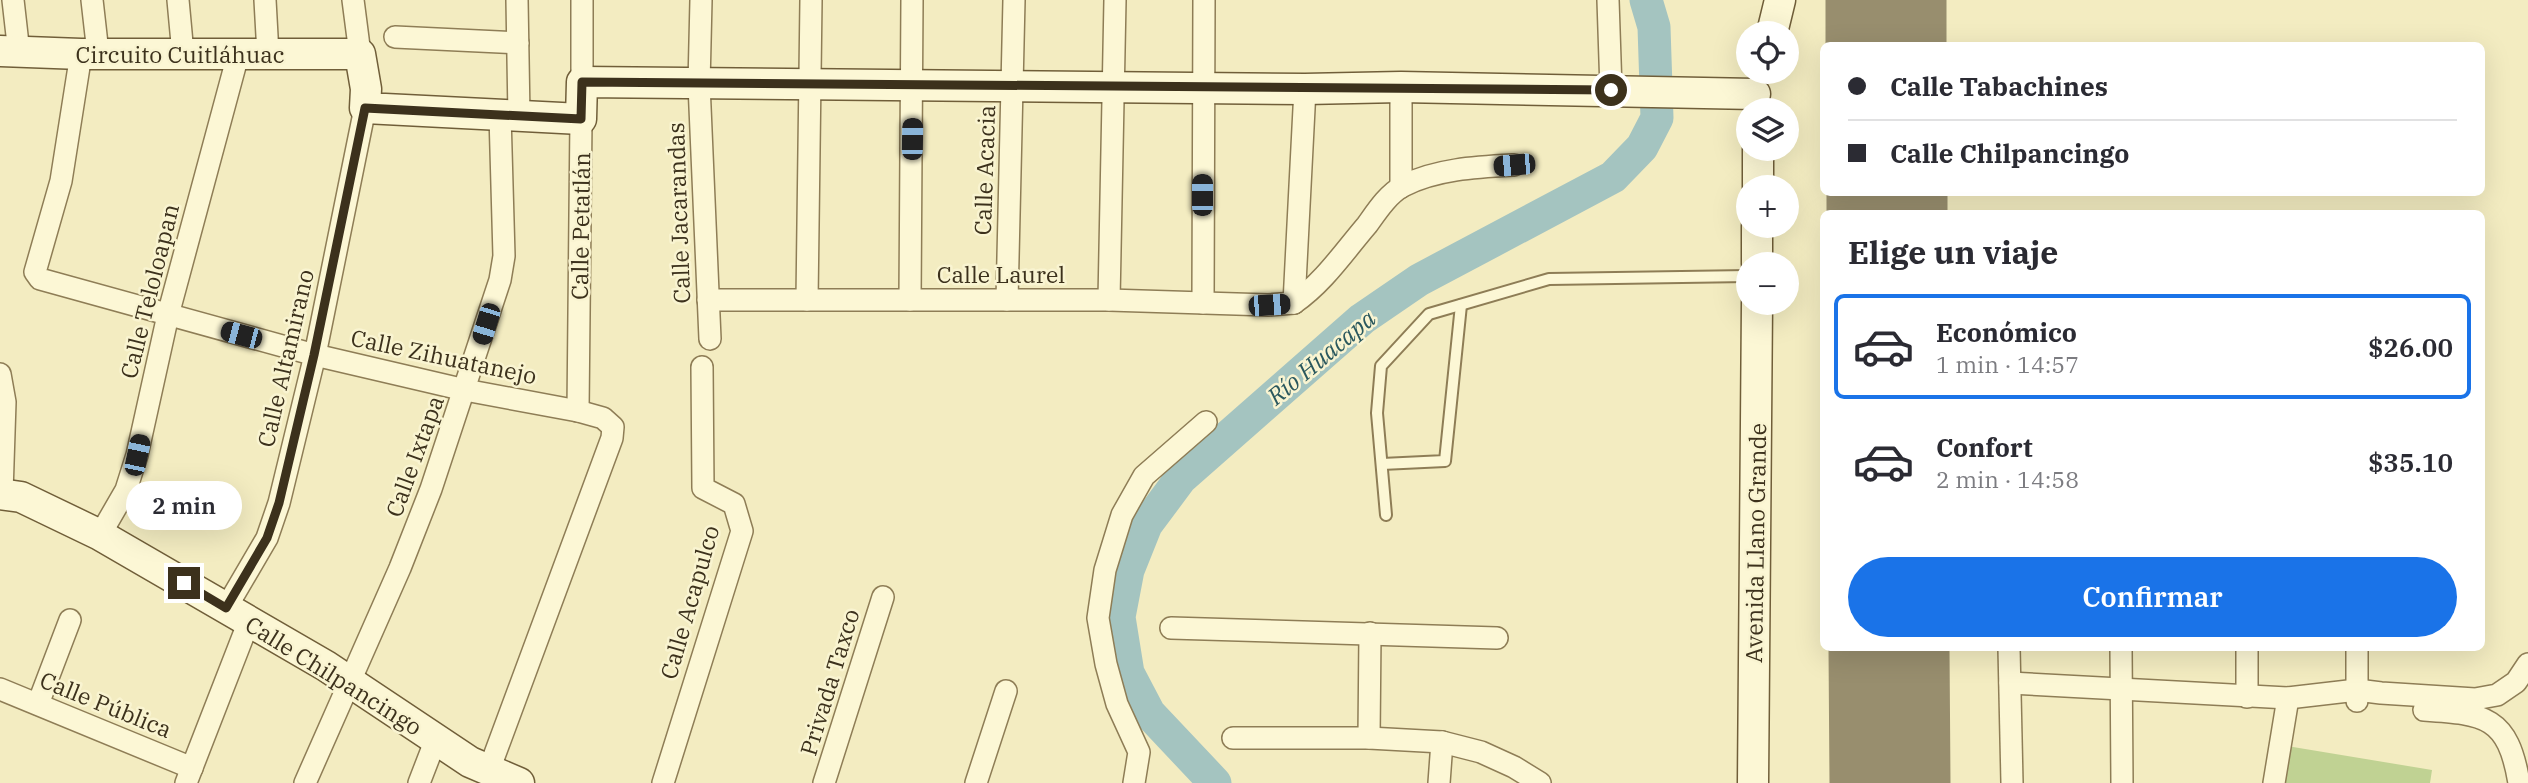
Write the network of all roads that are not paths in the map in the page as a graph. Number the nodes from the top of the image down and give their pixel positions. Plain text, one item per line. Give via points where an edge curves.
1 (13, 0) edge
2 (92, 0) edge
3 (178, 0) edge
4 (265, 0) edge
5 (353, 0) edge
6 (517, 0) edge
7 (582, 0) edge
8 (701, 0) edge
9 (811, 0) edge
10 (912, 0) edge
11 (1014, 0) edge
12 (1115, 0) edge
13 (1204, 0) edge
14 (1608, 0) edge
15 (1780, 0) edge
16 (1775, 21) edge
17 (396, 37) dead end
18 (518, 43) junction
19 (9, 52) edge
20 (89, 54) junction
21 (183, 54) junction
22 (268, 54) junction
23 (360, 54) junction
24 (238, 55) junction
25 (582, 82) junction
26 (699, 84) junction
27 (810, 84) junction
28 (913, 85) junction
29 (1013, 86) junction
30 (1115, 87) junction
31 (1401, 87) junction
32 (1202, 88) junction
33 (1305, 89) junction
34 (1617, 92) junction
35 (1757, 92) edge
36 (365, 108) junction
37 (510, 116) junction
38 (581, 119) junction
39 (1514, 165) dead end
40 (1401, 187) junction
41 (1736, 276) edge
42 (708, 300) junction
43 (807, 300) junction
44 (910, 300) junction
45 (1007, 300) junction
46 (1109, 300) junction
47 (1203, 303) junction
48 (1294, 303) junction
49 (1461, 304) junction
50 (167, 315) junction
51 (1757, 315) edge
52 (710, 339) dead end
53 (314, 355) junction
54 (702, 368) dead end
55 (0, 374) edge
56 (466, 390) junction
57 (578, 411) junction
58 (1206, 422) dead end
59 (1382, 464) junction
60 (1, 494) edge
61 (1387, 515) dead end
62 (100, 535) junction
63 (883, 597) dead end
64 (238, 614) junction
65 (70, 620) dead end
66 (1171, 628) dead end
67 (1370, 633) junction
68 (1497, 638) dead end
69 (2009, 651) edge
70 (2121, 651) edge
71 (2247, 651) edge
72 (2357, 651) edge
73 (2528, 664) edge
74 (348, 680) junction
75 (2010, 683) junction
76 (2120, 688) junction
77 (0, 689) edge
78 (1006, 691) dead end
79 (2357, 695) junction
80 (2246, 697) junction
81 (2288, 698) junction
82 (38, 704) junction
83 (1233, 738) dead end
84 (1368, 738) junction
85 (436, 739) junction
86 (1442, 742) junction
87 (489, 770) junction
88 (189, 776) edge
89 (304, 783) edge
90 (419, 783) edge
91 (519, 783) edge
92 (663, 783) edge
93 (824, 783) edge
94 (976, 783) edge
95 (1134, 783) edge
96 (1439, 783) edge
97 (1540, 783) edge
98 (1753, 783) edge
99 (2011, 783) edge
100 (2122, 783) edge
101 (2274, 783) edge
102 (2519, 783) edge

1 - 19 street
2 - 20 street, Calle Zihuatanejo
3 - 21 street
4 - 22 street
5 - 23 street
6 - 18 street, Calle Ixtapa
7 - 25 street, Calle Petatlán
8 - 26 street, Calle Jacarandas
9 - 27 street
10 - 28 street
11 - 29 street, Calle Acacia
12 - 30 street
13 - 32 street
14 - 34 street
15 - 16 street
17 - 18 street
18 - 37 street, Calle Ixtapa
19 - 20 street, Circuito Cuitláhuac
20 - 21 street, Circuito Cuitláhuac
20 - 50 street, Calle Zihuatanejo via 35,271 40,279
21 - 24 street, Circuito Cuitláhuac
22 - 23 street, Circuito Cuitláhuac
22 - 24 street, Circuito Cuitláhuac
23 - 36 street
24 - 50 street, Calle Teloloapan
25 - 26 street
25 - 38 street, Calle Petatlán
26 - 27 street
26 - 42 street, Calle Jacarandas
27 - 28 street
27 - 43 street
28 - 29 street
28 - 44 street
29 - 30 street
29 - 45 street, Calle Acacia
30 - 32 street
30 - 46 street
31 - 33 street
31 - 34 street
31 - 40 street
32 - 33 street
32 - 47 street
33 - 48 street
34 - 35 street
36 - 37 street
36 - 53 street, Calle Altamirano
37 - 38 street
37 - 56 street, Calle Ixtapa via 504,256
38 - 57 street, Calle Petatlán
39 - 40 street via 1465,168
40 - 48 street via 1315,288
41 - 49 lane via 1549,279
42 - 43 street, Calle Laurel
42 - 52 street, Calle Jacarandas
43 - 44 street, Calle Laurel
44 - 45 street, Calle Laurel
45 - 46 street, Calle Laurel
46 - 47 street, Calle Laurel
47 - 48 street, Calle Laurel
49 - 59 lane via 1429,314 1381,366 1377,414
49 - 59 lane via 1445,461
50 - 53 street, Calle Zihuatanejo
50 - 62 street, Calle Teloloapan via 127,490
51 - 98 street, Avenida Llano Grande
53 - 56 street, Calle Zihuatanejo
53 - 64 street, Calle Altamirano via 279,503
54 - 92 street, Calle Acapulco via 703,488 734,504 742,531
55 - 60 street via 5,402
56 - 57 street, Calle Zihuatanejo
56 - 74 street, Calle Ixtapa via 400,568
57 - 87 street, Calle Zihuatanejo via 603,418 612,427 612,438
58 - 95 street via 1144,476 1122,515 1105,570 1098,618 1117,704 1139,752
59 - 61 lane
60 - 62 street, Calle Chilpancingo via 21,497
62 - 64 street, Calle Chilpancingo
63 - 93 street, Privada Taxco
64 - 74 street, Calle Chilpancingo
64 - 88 street, Calle Altamirano
65 - 82 street
66 - 67 street
67 - 68 street
67 - 84 street
69 - 75 street
70 - 76 street
71 - 80 street
72 - 79 street
73 - 79 street via 2516,682 2497,695 2475,699
74 - 85 street, Calle Chilpancingo
74 - 89 street, Calle Ixtapa
75 - 76 street
75 - 99 street
76 - 80 street
76 - 100 street
77 - 82 street, Calle Pública
78 - 94 street
79 - 81 street
79 - 102 street via 2380,707 2471,713 2495,725 2508,742
80 - 81 street
81 - 101 street
82 - 88 street, Calle Pública
83 - 84 street
84 - 86 street
85 - 87 street, Calle Chilpancingo
85 - 90 street
86 - 96 street
86 - 97 street via 1481,752
87 - 91 street, Calle Chilpancingo

